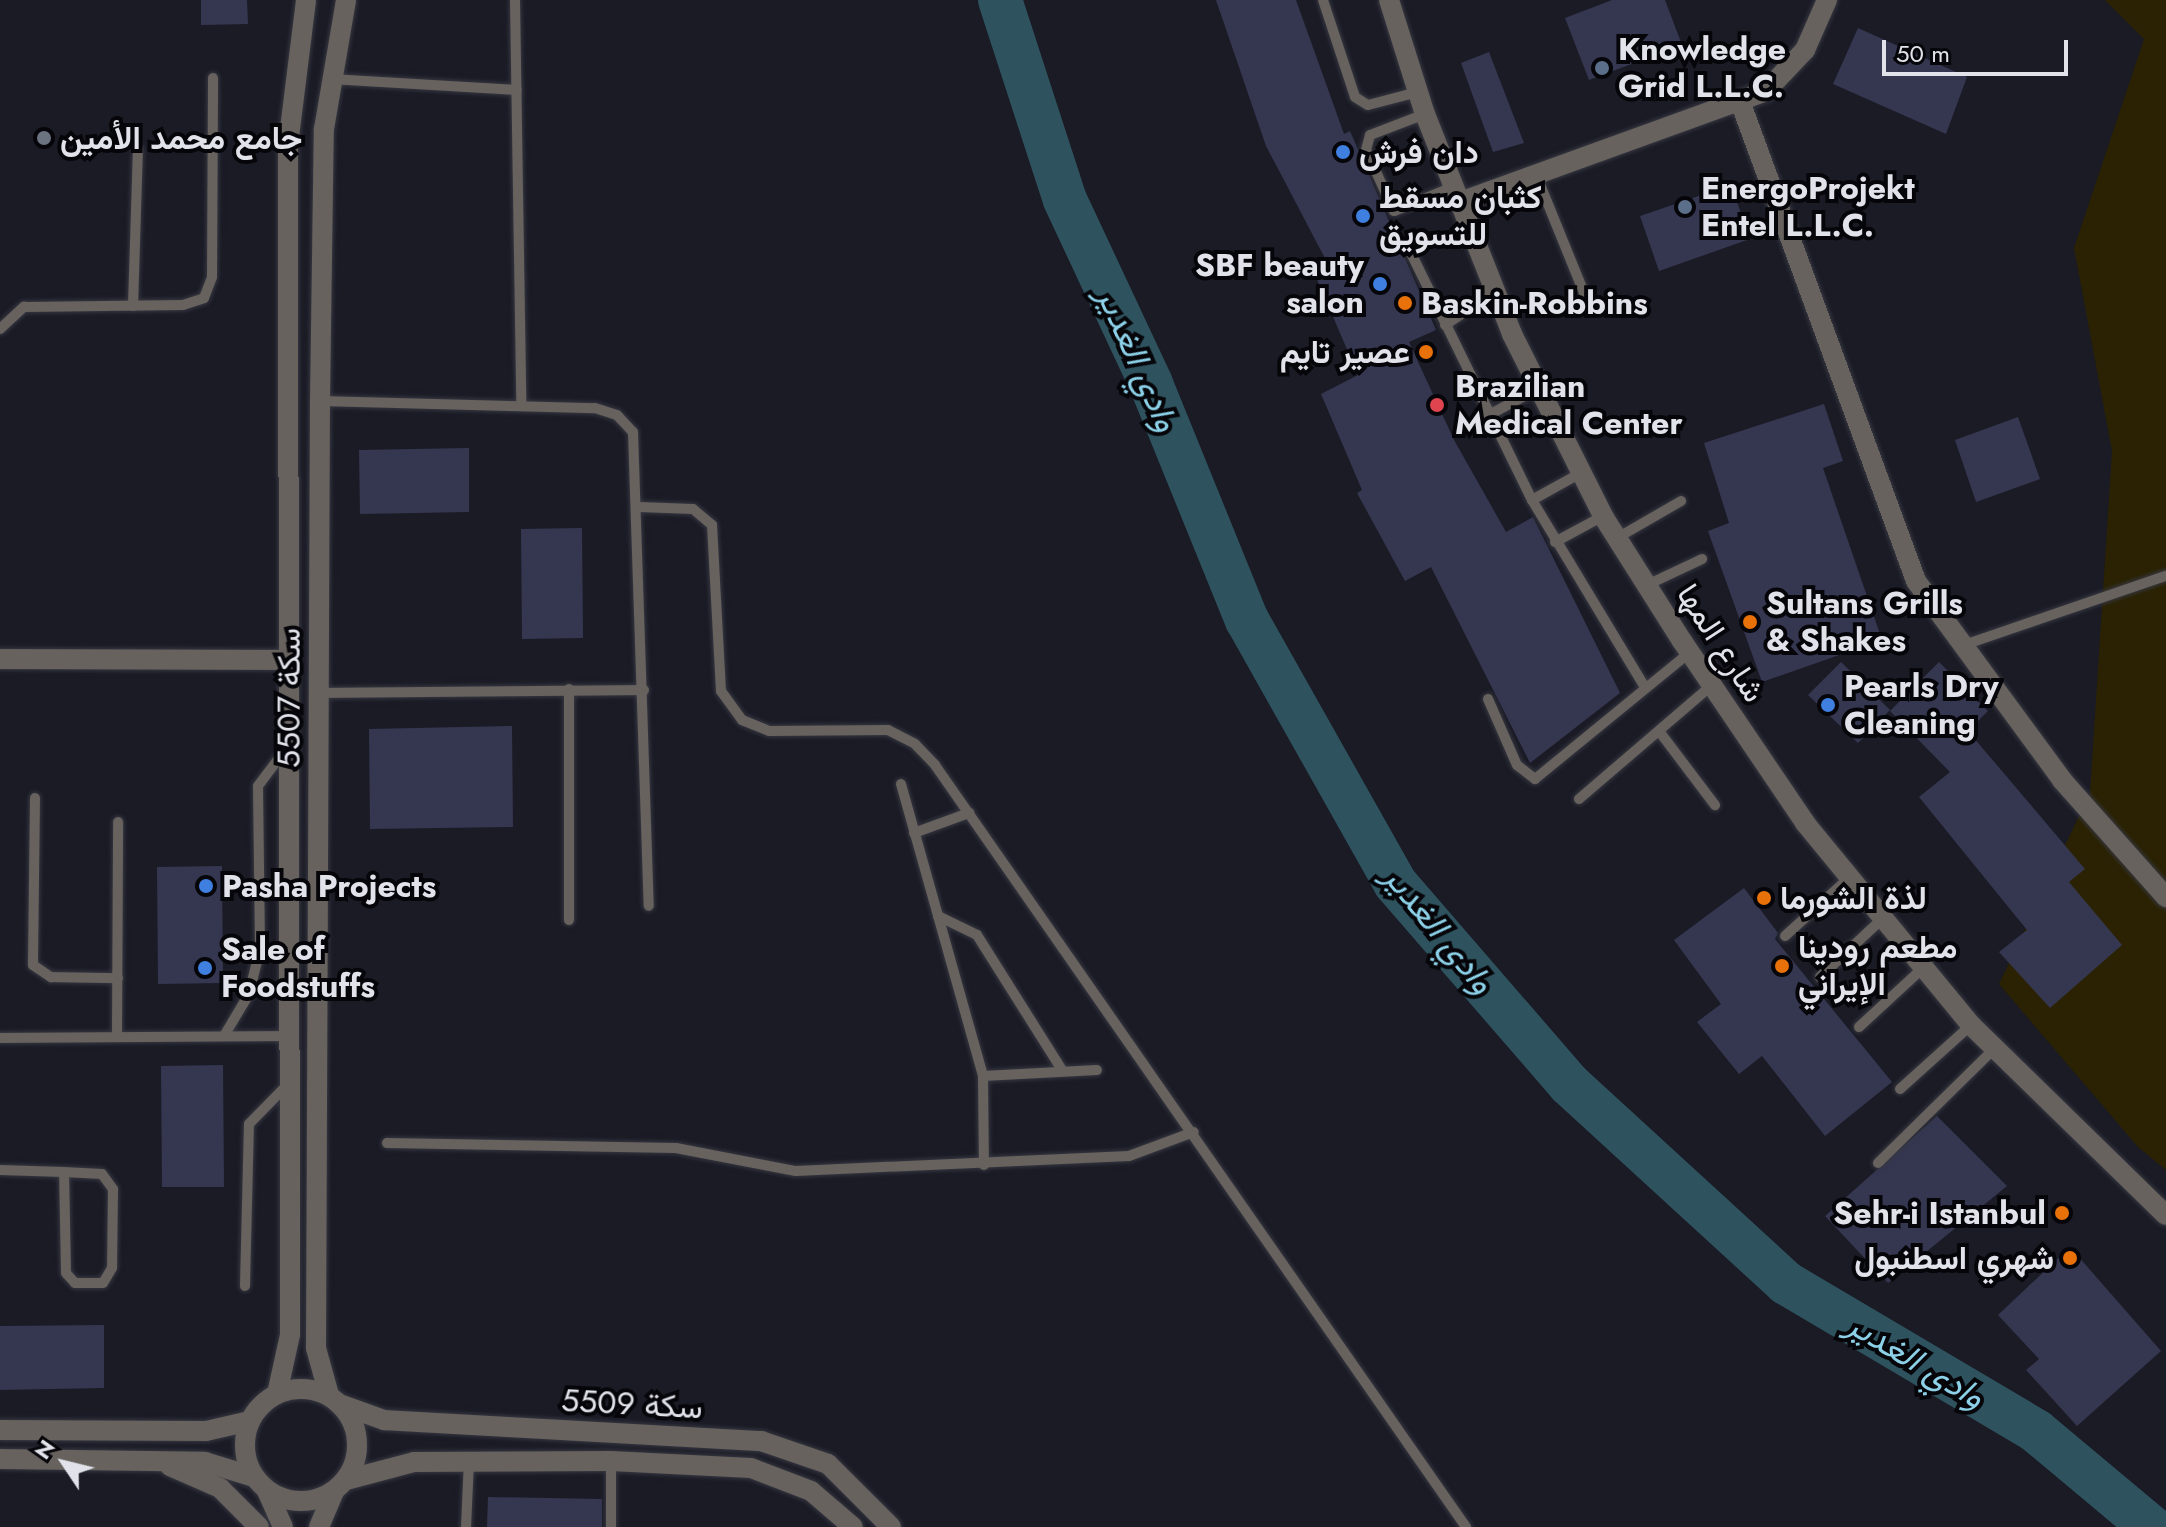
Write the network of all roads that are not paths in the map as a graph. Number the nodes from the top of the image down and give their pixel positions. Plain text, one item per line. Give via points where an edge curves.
1 (306, 0) edge
2 (346, 0) edge
3 (515, 0) edge
4 (1323, 0) edge
5 (1389, 0) edge
6 (1827, 0) edge
7 (213, 78) dead end
8 (329, 79) junction
9 (517, 90) junction
10 (1418, 92) junction
11 (1741, 104) junction
12 (1425, 114) junction
13 (138, 149) dead end
14 (1537, 177) junction
15 (1456, 194) junction
16 (1411, 253) dead end
17 (1493, 293) junction
18 (1587, 300) dead end
19 (133, 306) junction
20 (1445, 325) junction
21 (0, 329) edge
22 (1539, 388) junction
23 (320, 401) junction
24 (521, 403) junction
25 (1487, 416) junction
26 (1581, 473) junction
27 (1532, 500) junction
28 (1681, 501) dead end
29 (639, 507) junction
30 (1603, 516) junction
31 (1617, 538) junction
32 (1555, 542) junction
33 (1702, 559) dead end
34 (2166, 576) edge
35 (1647, 585) junction
36 (1959, 647) junction
37 (1690, 652) junction
38 (0, 659) edge
39 (290, 660) junction
40 (1712, 685) junction
41 (1645, 687) junction
42 (569, 689) junction
43 (644, 690) junction
44 (319, 693) junction
45 (1488, 699) dead end
46 (1659, 731) junction
47 (291, 741) junction
48 (901, 784) dead end
49 (35, 798) dead end
50 (1579, 799) dead end
51 (1715, 805) dead end
52 (969, 813) junction
53 (118, 822) dead end
54 (914, 833) junction
55 (1850, 877) junction
56 (2166, 897) edge
57 (649, 906) dead end
58 (938, 916) junction
59 (1883, 918) junction
60 (569, 920) dead end
61 (1785, 936) dead end
62 (1923, 968) junction
63 (1820, 977) dead end
64 (118, 978) junction
65 (1971, 1025) junction
66 (1859, 1027) dead end
67 (224, 1036) junction
68 (288, 1036) junction
69 (117, 1037) junction
70 (0, 1038) edge
71 (1994, 1049) junction
72 (1062, 1070) junction
73 (1097, 1070) dead end
74 (983, 1076) junction
75 (289, 1083) junction
76 (1900, 1089) dead end
77 (1194, 1132) junction
78 (387, 1143) dead end
79 (1878, 1163) dead end
80 (984, 1165) junction
81 (0, 1170) edge
82 (64, 1172) junction
83 (2166, 1215) edge
84 (245, 1286) dead end
85 (277, 1394) junction
86 (336, 1400) junction
87 (250, 1421) junction
88 (0, 1430) edge
89 (0, 1459) edge
90 (155, 1460) junction
91 (469, 1461) junction
92 (611, 1461) junction
93 (260, 1484) junction
94 (340, 1486) junction
95 (259, 1527) edge
96 (283, 1527) edge
97 (319, 1527) edge
98 (466, 1527) edge
99 (611, 1527) edge
100 (853, 1527) edge
101 (891, 1527) edge
102 (1466, 1527) edge

1 - 39 street, سكة 5507 via 288,145
2 - 8 street, سكة 5507
3 - 9 lane
4 - 10 lane via 1355,97 1368,105
5 - 10 street, شارع المها
6 - 11 street via 1788,73
7 - 19 lane via 210,288 194,304
8 - 9 lane
8 - 23 street, سكة 5507
9 - 24 lane
10 - 12 street, شارع المها
11 - 14 street
11 - 36 street via 1897,539
12 - 15 street, شارع المها
12 - 15 lane via 1370,135 1366,150 1394,211
13 - 19 lane
14 - 15 street
14 - 18 lane
15 - 17 street, شارع المها
16 - 20 lane
17 - 20 lane
17 - 22 street, شارع المها
19 - 21 lane via 24,307
20 - 25 lane
22 - 25 lane
22 - 26 street, شارع المها
23 - 24 lane
23 - 44 street, سكة 5507
24 - 29 lane via 607,410 626,422 637,443
25 - 27 lane
26 - 27 lane
26 - 30 street, شارع المها
27 - 32 lane
28 - 31 lane
29 - 43 lane
29 - 52 lane via 693,509 712,525 721,691 733,712 769,731 871,727 903,737 926,754
30 - 31 street, شارع المها
30 - 32 lane
31 - 35 street, شارع المها
32 - 41 lane
33 - 35 lane
34 - 36 lane
35 - 37 street, شارع المها
36 - 56 street via 2062,780
37 - 40 street, شارع المها
37 - 41 lane
38 - 39 street
39 - 47 street, سكة 5507
40 - 46 lane
40 - 55 street, شارع المها via 1805,823
41 - 45 lane via 1535,779 1517,765
42 - 43 lane
42 - 44 lane
42 - 60 lane
43 - 57 lane
44 - 86 street, سكة 5507 via 316,1348
46 - 50 lane
46 - 51 lane
47 - 67 lane via 258,786 260,949 249,994
47 - 68 street, سكة 5507
48 - 54 lane
49 - 64 lane via 33,965 51,977
52 - 54 lane
52 - 77 lane
53 - 64 lane
54 - 58 lane
55 - 59 street, شارع المها
55 - 61 lane
58 - 72 lane via 977,935
58 - 74 lane
59 - 62 street, شارع المها
59 - 63 lane
62 - 65 street, شارع المها
62 - 66 lane
64 - 69 lane
65 - 71 street, شارع المها
65 - 76 lane
67 - 68 lane
67 - 69 lane
68 - 75 street, سكة 5507
69 - 70 lane
71 - 79 lane
71 - 83 street, شارع المها
72 - 73 lane
72 - 74 lane
74 - 80 lane
75 - 84 lane via 249,1124
75 - 85 street, سكة 5507 via 290,1335
77 - 80 lane via 1144,1154
77 - 102 lane
78 - 80 lane via 676,1148 785,1170
81 - 82 lane
82 - 82 lane via 102,1174 113,1189 112,1268 103,1283 82,1285 66,1273
85 - 86 street via 294,1388
85 - 87 street
86 - 94 street via 357,1434 354,1466
86 - 101 street, سكة 5509 via 384,1420 761,1441 828,1464
87 - 88 street via 206,1431
87 - 93 street via 244,1440
89 - 90 street
90 - 93 street via 222,1465
90 - 95 street via 220,1488
91 - 92 street, سكة 5509
91 - 94 street, سكة 5509 via 398,1463
91 - 98 lane
92 - 99 lane
92 - 100 street, سكة 5509 via 751,1468 788,1478
93 - 94 street via 300,1502
93 - 96 street
94 - 97 street

